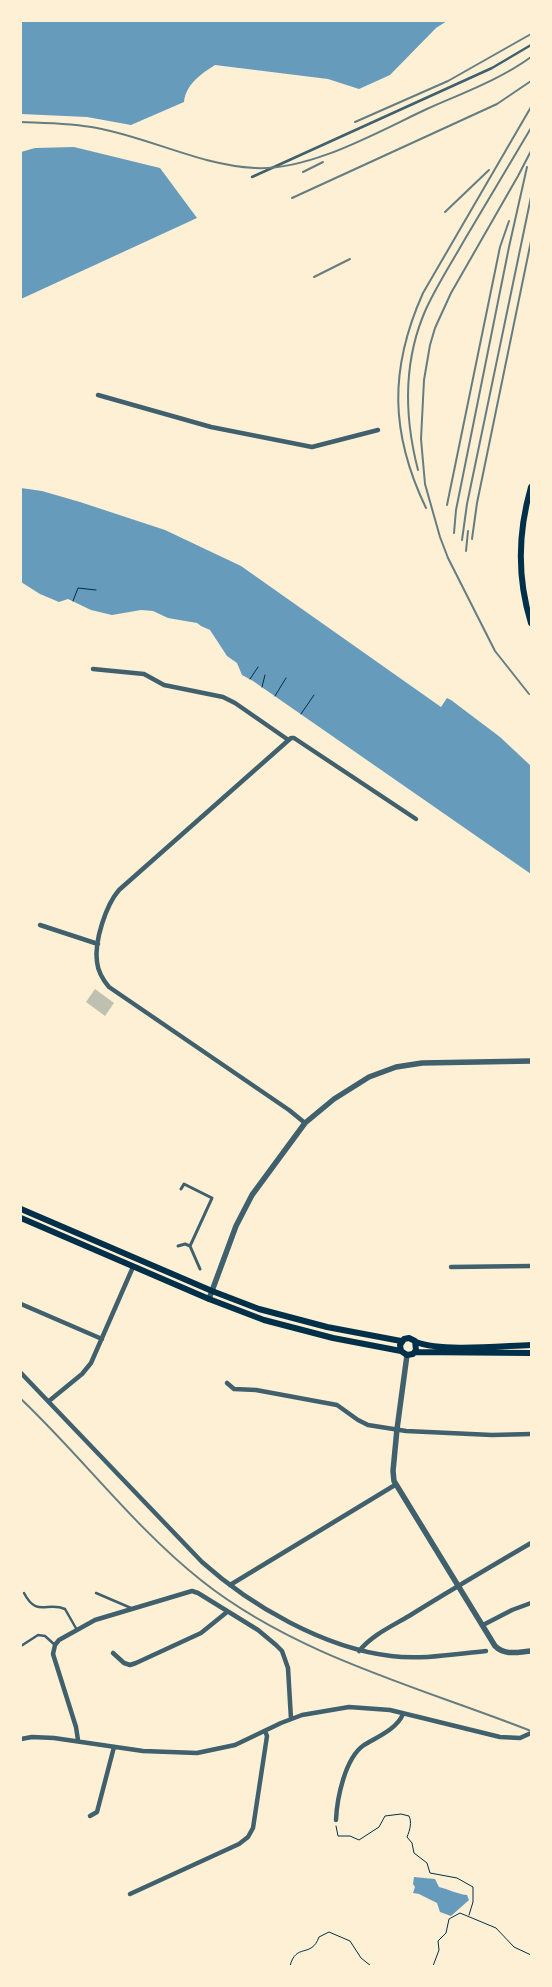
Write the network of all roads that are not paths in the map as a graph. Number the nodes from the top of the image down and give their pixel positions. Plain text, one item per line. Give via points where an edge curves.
1 (531, 45) edge
2 (252, 177) dead end
3 (98, 395) dead end
4 (378, 430) dead end
5 (531, 487) edge
6 (531, 623) edge
7 (93, 669) dead end
8 (287, 740) junction
9 (416, 819) dead end
10 (40, 925) dead end
11 (98, 944) junction
12 (531, 1061) edge
13 (305, 1123) junction
14 (181, 1189) dead end
15 (21, 1209) edge
16 (21, 1218) edge
17 (178, 1246) dead end
18 (190, 1246) junction
19 (531, 1266) edge
20 (134, 1267) junction
21 (451, 1267) dead end
22 (200, 1269) dead end
23 (212, 1291) junction
24 (209, 1299) junction
25 (21, 1304) edge
26 (102, 1339) junction
27 (402, 1342) junction
28 (416, 1342) junction
29 (531, 1345) edge
30 (415, 1352) junction
31 (404, 1353) junction
32 (531, 1353) edge
33 (21, 1374) edge
34 (227, 1383) dead end
35 (49, 1401) junction
36 (397, 1429) junction
37 (531, 1434) edge
38 (395, 1485) junction
39 (531, 1543) edge
40 (230, 1585) junction
41 (458, 1586) junction
42 (96, 1592) dead end
43 (24, 1593) dead end
44 (531, 1603) edge
45 (133, 1610) junction
46 (227, 1612) junction
47 (483, 1625) junction
48 (77, 1630) junction
49 (55, 1645) junction
50 (21, 1646) edge
51 (359, 1651) junction
52 (486, 1651) dead end
53 (531, 1651) edge
54 (113, 1653) dead end
55 (403, 1714) junction
56 (291, 1719) junction
57 (265, 1731) junction
58 (531, 1733) edge
59 (21, 1740) edge
60 (78, 1740) junction
61 (114, 1748) junction
62 (90, 1816) dead end
63 (336, 1820) road end
64 (130, 1894) dead end

1 - 2 lane via 492,68
3 - 4 street via 211,428 312,447
5 - 6 main road via 520,558
7 - 8 street via 144,674 164,685 223,697
8 - 9 street via 294,738
8 - 11 street via 119,890 107,909
10 - 11 street
11 - 13 street via 98,969 112,990
12 - 13 street via 422,1064 386,1070 352,1086
13 - 23 street via 243,1210
14 - 18 street via 184,1184 212,1198
15 - 23 main road
16 - 20 main road
17 - 18 street
18 - 22 street
19 - 21 street
20 - 24 main road
20 - 26 street
23 - 24 street
23 - 27 main road via 302,1321
24 - 31 main road via 298,1330
25 - 26 street
26 - 35 street via 87,1369
27 - 28 main road via 410,1338
27 - 31 main road via 400,1346
28 - 29 main road via 445,1346
28 - 30 main road
30 - 31 main road
30 - 32 main road
31 - 36 street
33 - 35 street
34 - 36 street via 234,1388 336,1405 363,1423
35 - 40 street via 190,1550
36 - 37 street
36 - 38 street
38 - 40 street
38 - 41 street
39 - 41 street
40 - 51 street via 260,1606 326,1639
41 - 47 street
41 - 51 street via 366,1643
42 - 45 lane
43 - 48 lane via 28,1601 37,1607 66,1609
44 - 47 street
45 - 46 street via 192,1591
45 - 48 street via 95,1620
46 - 54 street via 201,1633 130,1666
46 - 56 street via 258,1630 282,1651 288,1668
47 - 53 street via 500,1651
48 - 49 street
49 - 50 lane via 45,1636 38,1635
49 - 60 street via 53,1654
51 - 52 street via 418,1657
55 - 56 street via 377,1708 349,1707
55 - 58 street via 500,1737 520,1738
55 - 63 street via 397,1724 363,1746 352,1759 336,1805
56 - 57 street
57 - 61 street via 235,1745 197,1753
57 - 64 street via 267,1736 253,1828 248,1837
59 - 60 street via 47,1737
60 - 61 street
61 - 62 street via 98,1812

